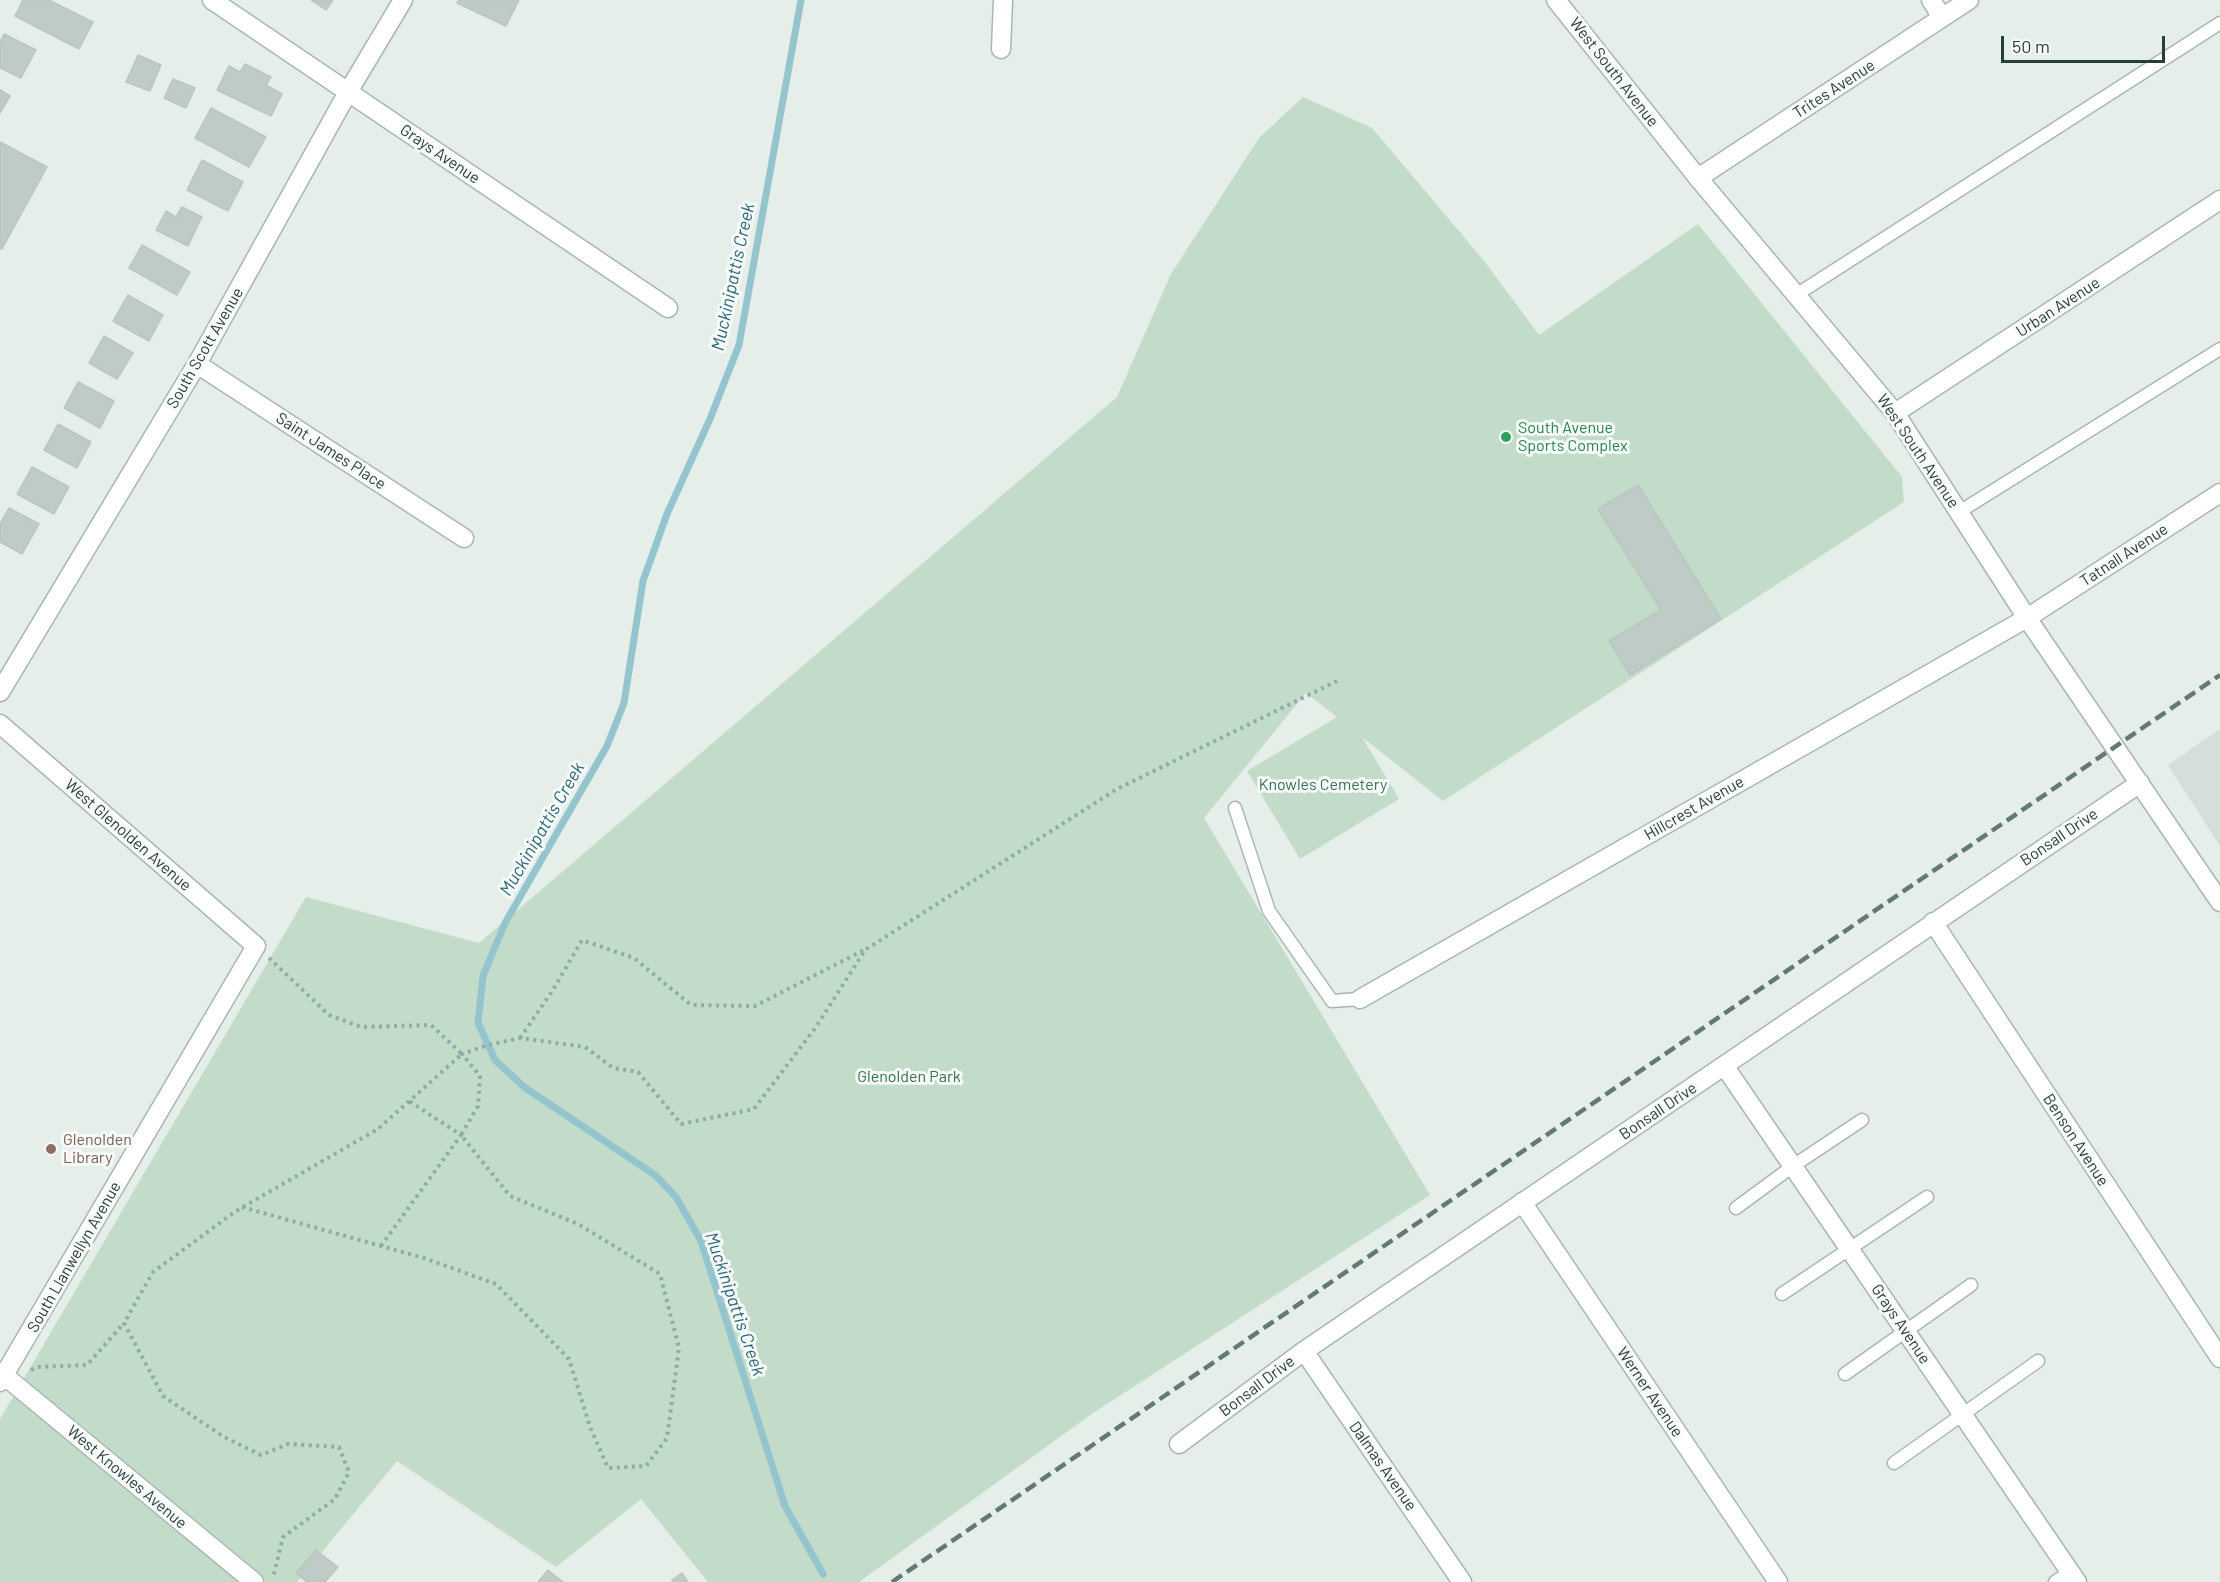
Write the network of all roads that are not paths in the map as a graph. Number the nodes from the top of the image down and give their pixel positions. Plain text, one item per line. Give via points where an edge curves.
1 (212, 0) edge
2 (403, 0) edge
3 (1003, 0) edge
4 (1556, 0) edge
5 (1931, 0) edge
6 (1970, 0) edge
7 (1942, 17) junction
8 (2220, 23) edge
9 (1001, 49) dead end
10 (348, 92) junction
11 (1698, 178) junction
12 (2220, 200) edge
13 (1796, 295) junction
14 (668, 308) dead end
15 (2220, 349) edge
16 (197, 364) junction
17 (1895, 413) junction
18 (2220, 493) edge
19 (1959, 512) junction
20 (464, 538) dead end
21 (2027, 618) junction
22 (0, 692) edge
23 (0, 724) edge
24 (2140, 783) junction
25 (1235, 808) dead end
26 (2220, 902) edge
27 (1933, 922) junction
28 (256, 946) joint
29 (1360, 999) joint
30 (1725, 1066) junction
31 (1862, 1120) dead end
32 (1793, 1166) junction
33 (1927, 1197) dead end
34 (1522, 1202) junction
35 (1736, 1208) dead end
36 (1851, 1249) junction
37 (1971, 1285) dead end
38 (1782, 1294) dead end
39 (1905, 1331) junction
40 (1304, 1351) junction
41 (2220, 1358) edge
42 (2038, 1361) dead end
43 (1845, 1374) dead end
44 (4, 1378) edge
45 (1962, 1416) junction
46 (1179, 1444) dead end
47 (1894, 1463) dead end
48 (2068, 1579) edge
49 (254, 1582) edge
50 (1462, 1582) edge
51 (1778, 1582) edge

1 - 10 street, Grays Avenue
2 - 10 street, South Scott Avenue
3 - 9 street
4 - 11 street, West South Avenue
5 - 7 street
6 - 7 street, Trites Avenue
7 - 11 street, Trites Avenue
8 - 13 lane
10 - 14 street, Grays Avenue
10 - 16 street, South Scott Avenue
11 - 13 street, West South Avenue
12 - 17 street, Urban Avenue
13 - 17 street, West South Avenue
15 - 19 lane
16 - 20 street, Saint James Place
16 - 22 street, South Scott Avenue
17 - 19 street, West South Avenue
18 - 21 street, Tatnall Avenue
19 - 21 street, West South Avenue
21 - 24 street, West South Avenue
21 - 29 street, Hillcrest Avenue
23 - 28 street, West Glenolden Avenue
24 - 26 street, West South Avenue
24 - 27 street, Bonsall Drive
25 - 29 lane via 1269,910 1332,1002
27 - 30 street, Bonsall Drive
27 - 41 street, Benson Avenue
28 - 44 street, South Llanwellyn Avenue
30 - 32 street, Grays Avenue
30 - 34 street, Bonsall Drive
31 - 32 lane
32 - 35 lane
32 - 36 street, Grays Avenue
33 - 36 lane
34 - 40 street, Bonsall Drive
34 - 51 street, Werner Avenue
36 - 38 lane
36 - 39 street, Grays Avenue
37 - 39 lane
39 - 43 lane
39 - 45 street, Grays Avenue
40 - 46 street, Bonsall Drive
40 - 50 street, Dalmas Avenue
42 - 45 lane
44 - 49 street, West Knowles Avenue
45 - 47 lane
45 - 48 street, Grays Avenue

